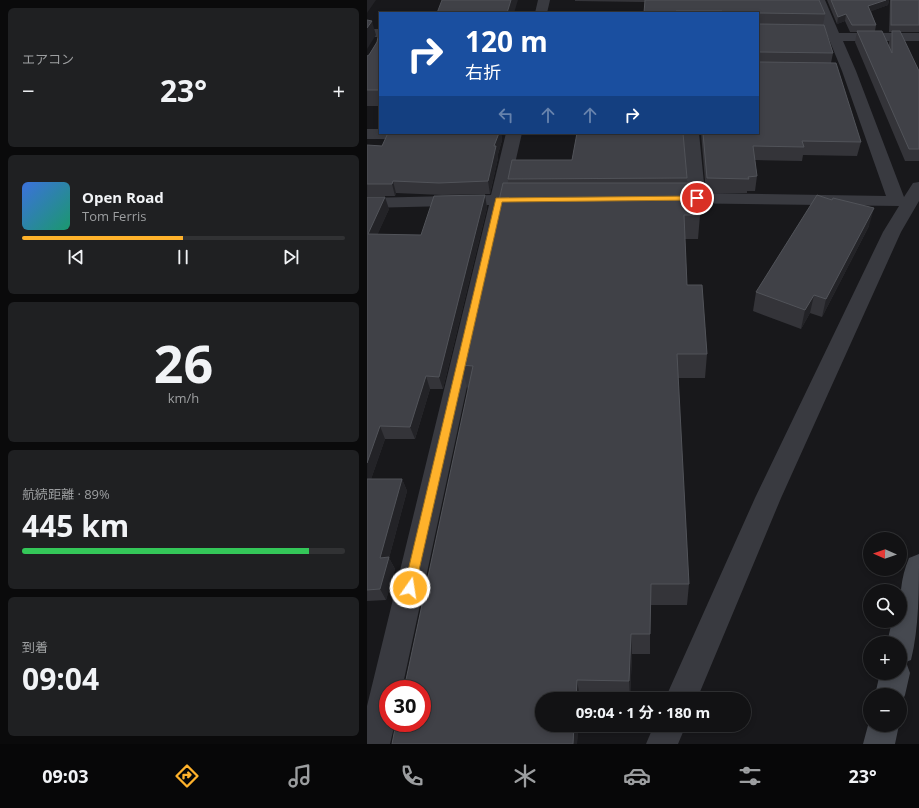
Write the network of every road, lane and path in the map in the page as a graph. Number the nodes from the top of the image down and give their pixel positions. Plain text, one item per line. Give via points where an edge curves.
1 (544, 0) edge
2 (819, 0) edge
3 (541, 12) edge
4 (367, 32) edge
5 (379, 32) edge
6 (828, 33) junction
7 (919, 37) edge
8 (367, 134) edge
9 (429, 134) edge
10 (509, 134) edge
11 (691, 134) edge
12 (909, 196) edge
13 (658, 198) edge
14 (697, 198) junction
15 (546, 199) edge
16 (499, 200) junction
17 (367, 202) edge
18 (919, 567) edge
19 (903, 636) edge
20 (684, 692) edge
21 (667, 732) edge
22 (882, 732) edge
23 (374, 744) edge
24 (662, 744) edge
25 (879, 744) edge

1 - 3 street
2 - 6 street
4 - 5 street
6 - 7 street
6 - 12 street via 841,70
8 - 9 street
10 - 16 street
11 - 14 street
12 - 14 street
12 - 20 street via 768,498
13 - 14 street
15 - 16 street
16 - 17 street
16 - 23 street
18 - 19 main road
21 - 24 street
22 - 25 main road

